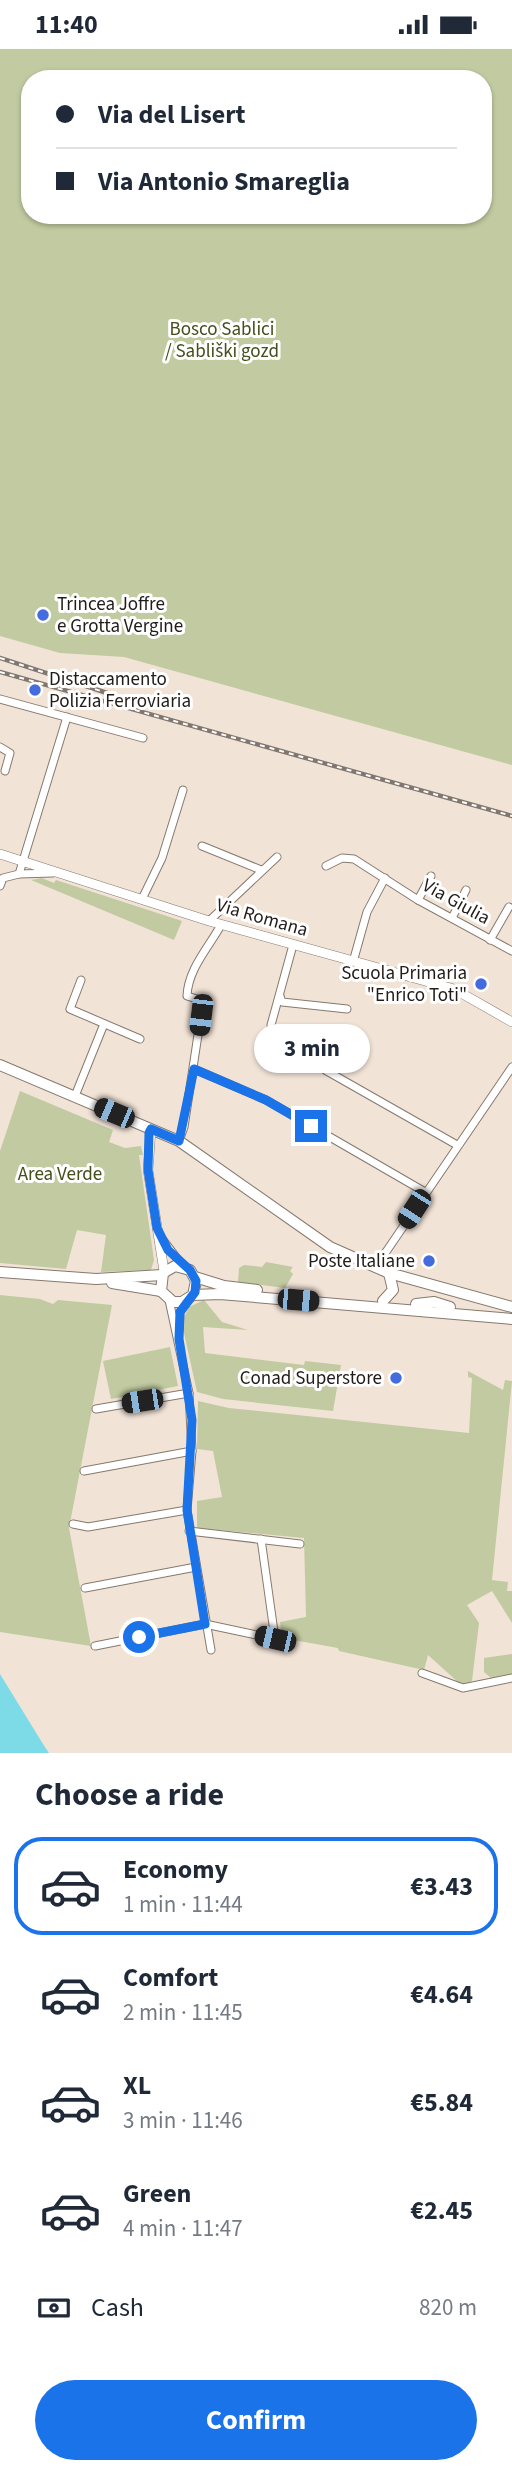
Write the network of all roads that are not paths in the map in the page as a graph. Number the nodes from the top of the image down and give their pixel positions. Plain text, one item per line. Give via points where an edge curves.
1 (0, 699) edge
2 (67, 717) junction
3 (143, 738) dead end
4 (0, 747) edge
5 (5, 771) dead end
6 (183, 790) dead end
7 (202, 846) dead end
8 (0, 854) edge
9 (277, 857) dead end
10 (22, 861) junction
11 (326, 866) dead end
12 (261, 870) junction
13 (64, 873) junction
14 (19, 874) junction
15 (431, 876) dead end
16 (385, 878) junction
17 (1, 884) edge
18 (466, 890) dead end
19 (142, 899) junction
20 (418, 900) junction
21 (509, 907) dead end
22 (452, 918) junction
23 (209, 921) junction
24 (221, 925) junction
25 (490, 940) junction
26 (293, 945) junction
27 (512, 951) edge
28 (353, 962) junction
29 (81, 980) dead end
30 (279, 995) junction
31 (207, 1002) dead end
32 (347, 1009) dead end
33 (201, 1015) dead end
34 (512, 1022) edge
35 (104, 1024) junction
36 (271, 1025) dead end
37 (140, 1039) dead end
38 (0, 1065) edge
39 (512, 1067) edge
40 (194, 1069) junction
41 (325, 1070) dead end
42 (75, 1096) junction
43 (151, 1129) junction
44 (179, 1141) junction
45 (457, 1145) junction
46 (425, 1192) junction
47 (158, 1233) junction
48 (183, 1266) junction
49 (375, 1268) junction
50 (0, 1272) edge
51 (163, 1273) junction
52 (389, 1273) junction
53 (195, 1277) junction
54 (96, 1279) junction
55 (431, 1285) junction
56 (161, 1291) junction
57 (190, 1298) junction
58 (169, 1300) junction
59 (383, 1301) junction
60 (432, 1307) junction
61 (512, 1307) edge
62 (512, 1313) edge
63 (512, 1319) edge
64 (179, 1339) junction
65 (189, 1393) junction
66 (96, 1409) dead end
67 (192, 1451) junction
68 (84, 1471) dead end
69 (187, 1510) junction
70 (74, 1524) dead end
71 (189, 1531) junction
72 (261, 1539) junction
73 (300, 1543) dead end
74 (196, 1567) junction
75 (85, 1588) dead end
76 (205, 1624) junction
77 (95, 1646) dead end
78 (211, 1650) dead end
79 (422, 1672) dead end
80 (512, 1678) edge

1 - 2 street
2 - 3 street
2 - 10 street
4 - 5 street via 10,753
6 - 19 street via 162,858
7 - 12 street
8 - 10 street, Via Romana
9 - 12 street
10 - 13 street, Via Romana
10 - 14 street
11 - 16 street, Via Giulia via 347,857
12 - 23 street
13 - 14 street
13 - 19 street, Via Romana
14 - 17 street via 7,876
15 - 20 street
16 - 20 street, Via Giulia
16 - 28 street via 367,912
18 - 22 street
19 - 23 street, Via Romana
20 - 22 street, Via Giulia
21 - 25 street
22 - 25 street, Via Giulia
23 - 24 street, Via Romana
24 - 26 street, Via Romana
24 - 31 street via 187,990 187,996
25 - 27 street, Via Giulia
26 - 28 street, Via Romana
26 - 30 street
28 - 34 street, Via Romana via 454,989
29 - 35 street via 70,1009
30 - 32 street via 282,1002
30 - 36 street
33 - 40 street
35 - 37 street
35 - 42 street
38 - 42 main road
39 - 45 street
40 - 44 street
40 - 46 street via 266,1100
41 - 45 street
42 - 43 main road
43 - 44 main road
43 - 47 street via 148,1170
44 - 49 main road via 300,1229
45 - 46 street
46 - 49 street
47 - 48 street
47 - 51 street
48 - 51 main road
48 - 53 main road
49 - 52 main road
50 - 54 main road
51 - 54 main road
51 - 56 main road
52 - 55 main road
52 - 59 main road via 393,1290
53 - 57 main road
53 - 59 main road via 224,1286
54 - 56 main road
55 - 60 main road
55 - 61 main road
56 - 58 main road
57 - 58 main road
57 - 60 main road via 235,1295
57 - 64 street via 180,1312
58 - 64 street
59 - 60 main road
60 - 62 main road
60 - 63 main road
64 - 65 street
65 - 66 street
65 - 67 street
67 - 68 street
67 - 69 street
69 - 70 street via 88,1527
69 - 71 street
71 - 72 street
71 - 74 street
72 - 73 street
72 - 76 street via 275,1639
74 - 75 street
74 - 76 street
76 - 77 street
76 - 78 street
79 - 80 street via 463,1688

